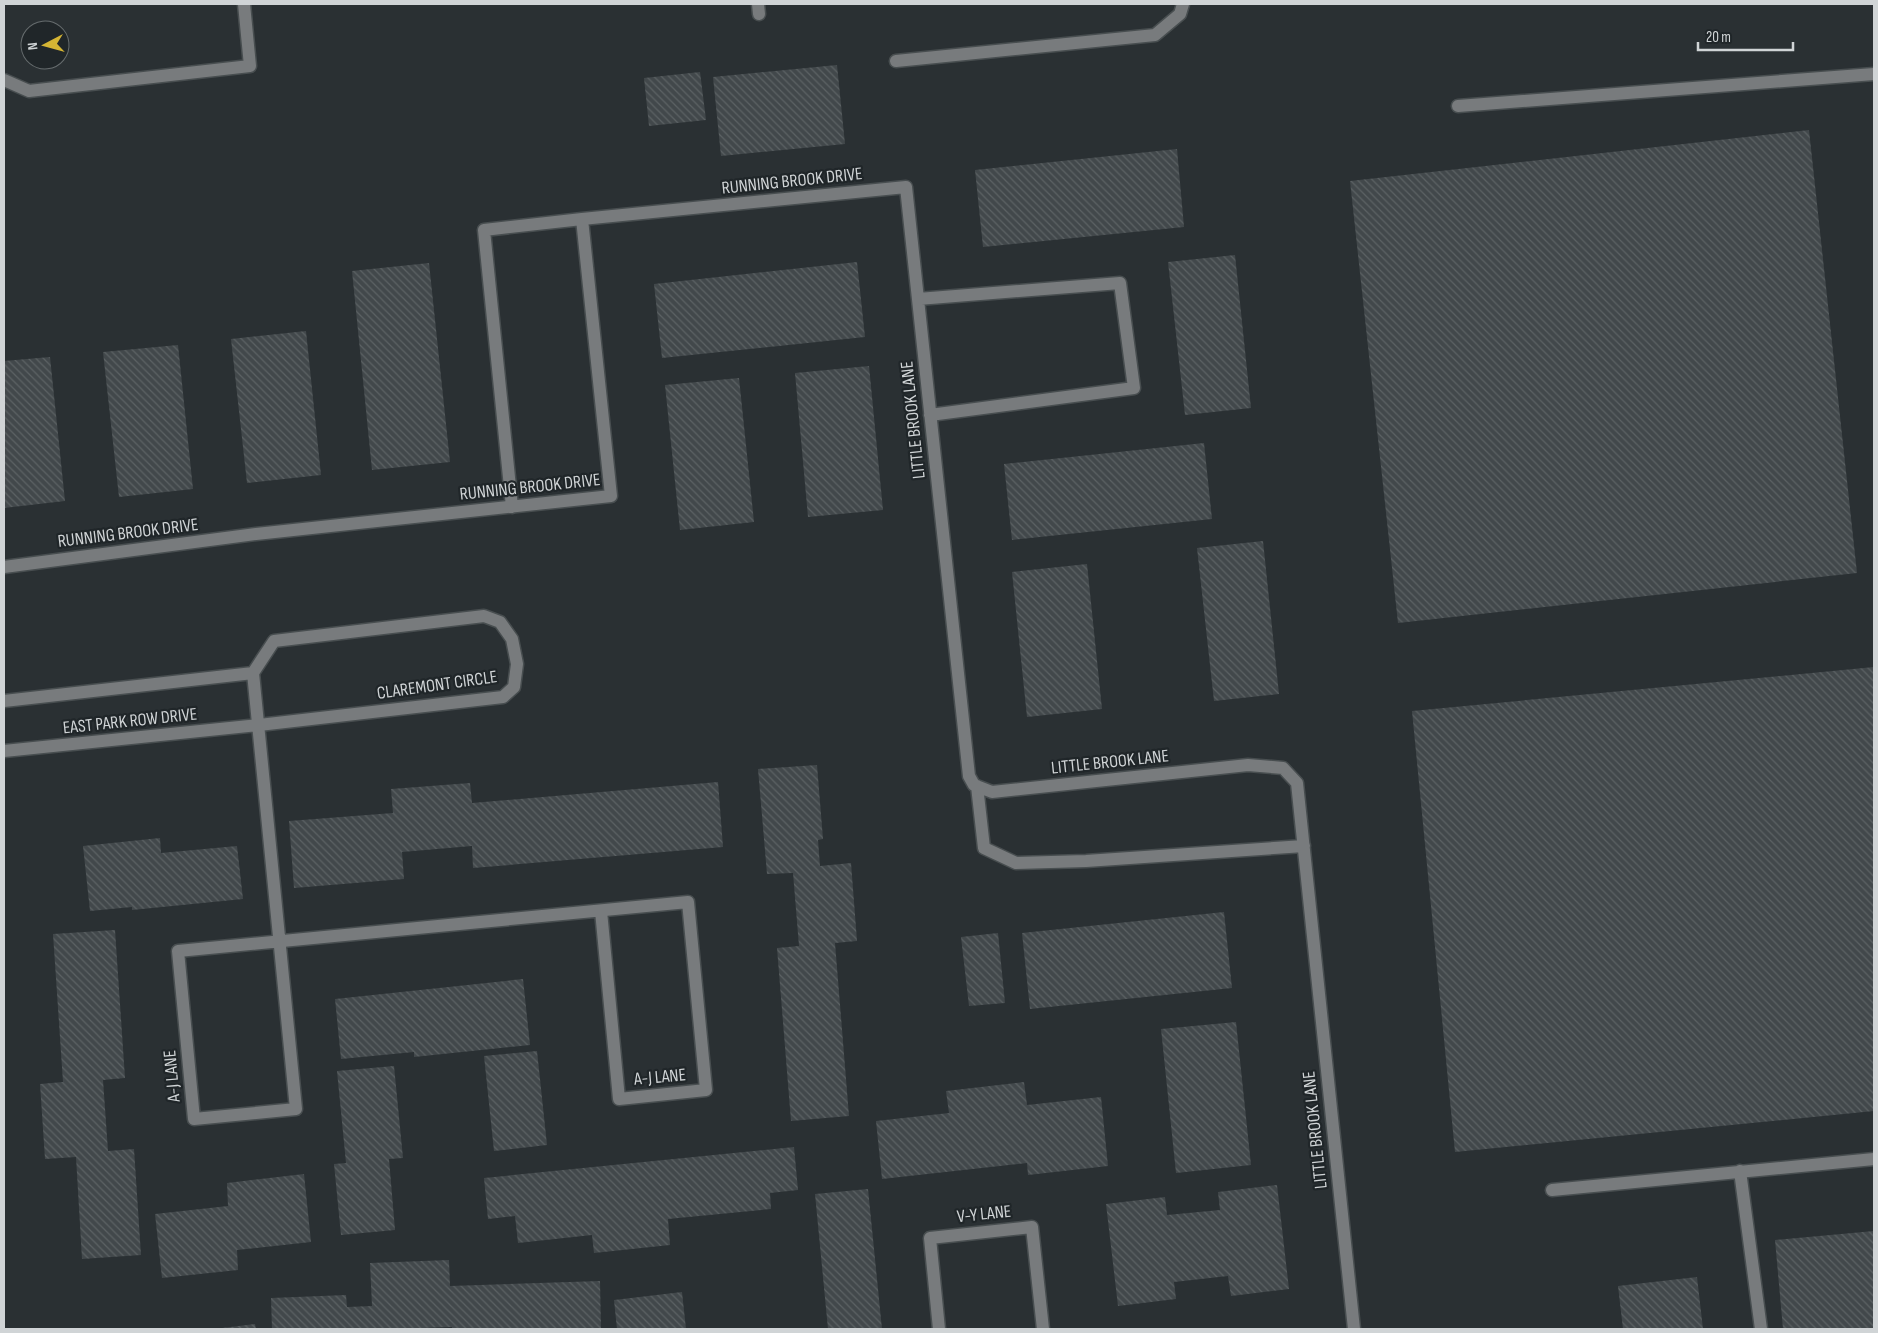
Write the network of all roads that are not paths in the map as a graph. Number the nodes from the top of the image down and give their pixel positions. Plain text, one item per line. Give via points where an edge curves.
1 (244, 4) edge
2 (1184, 4) edge
3 (896, 61) dead end
4 (1874, 74) edge
5 (4, 80) edge
6 (1458, 106) dead end
7 (906, 187) joint
8 (582, 219) junction
9 (918, 299) junction
10 (930, 416) junction
11 (512, 507) junction
12 (4, 567) edge
13 (253, 673) junction
14 (4, 701) edge
15 (259, 725) junction
16 (4, 751) edge
17 (977, 786) junction
18 (1304, 846) junction
19 (600, 911) junction
20 (280, 941) junction
21 (1874, 1158) edge
22 (1740, 1171) junction
23 (1552, 1190) dead end
24 (939, 1329) edge
25 (1043, 1329) edge
26 (1354, 1329) edge
27 (1762, 1329) edge

1 - 5 street via 250,66 29,91
2 - 3 street via 1180,14 1155,35
4 - 6 street
7 - 8 street, RUNNING BROOK DRIVE
7 - 9 street, LITTLE BROOK LANE
8 - 11 street via 484,230
8 - 11 street, RUNNING BROOK DRIVE via 611,496
9 - 10 street, LITTLE BROOK LANE
9 - 10 street via 1120,282 1134,388
10 - 17 street, LITTLE BROOK LANE via 970,776
11 - 12 street, RUNNING BROOK DRIVE via 256,534
13 - 14 street, EAST PARK ROW DRIVE
13 - 15 street
13 - 15 street, CLAREMONT CIRCLE via 274,641 484,616 500,622 512,639 516,664 514,687 503,697
15 - 16 street, EAST PARK ROW DRIVE
15 - 20 street, A-J LANE
17 - 18 street via 984,848 1016,863
17 - 18 street, LITTLE BROOK LANE via 992,792 1248,765 1284,768 1297,783
18 - 26 street, LITTLE BROOK LANE
19 - 19 street, A-J LANE via 688,902 706,1090 619,1098
19 - 20 street, A-J LANE
20 - 20 street, A-J LANE via 296,1109 194,1119 178,951
21 - 22 street
22 - 23 street
22 - 27 street
24 - 25 street, V-Y LANE via 930,1238 1032,1227

